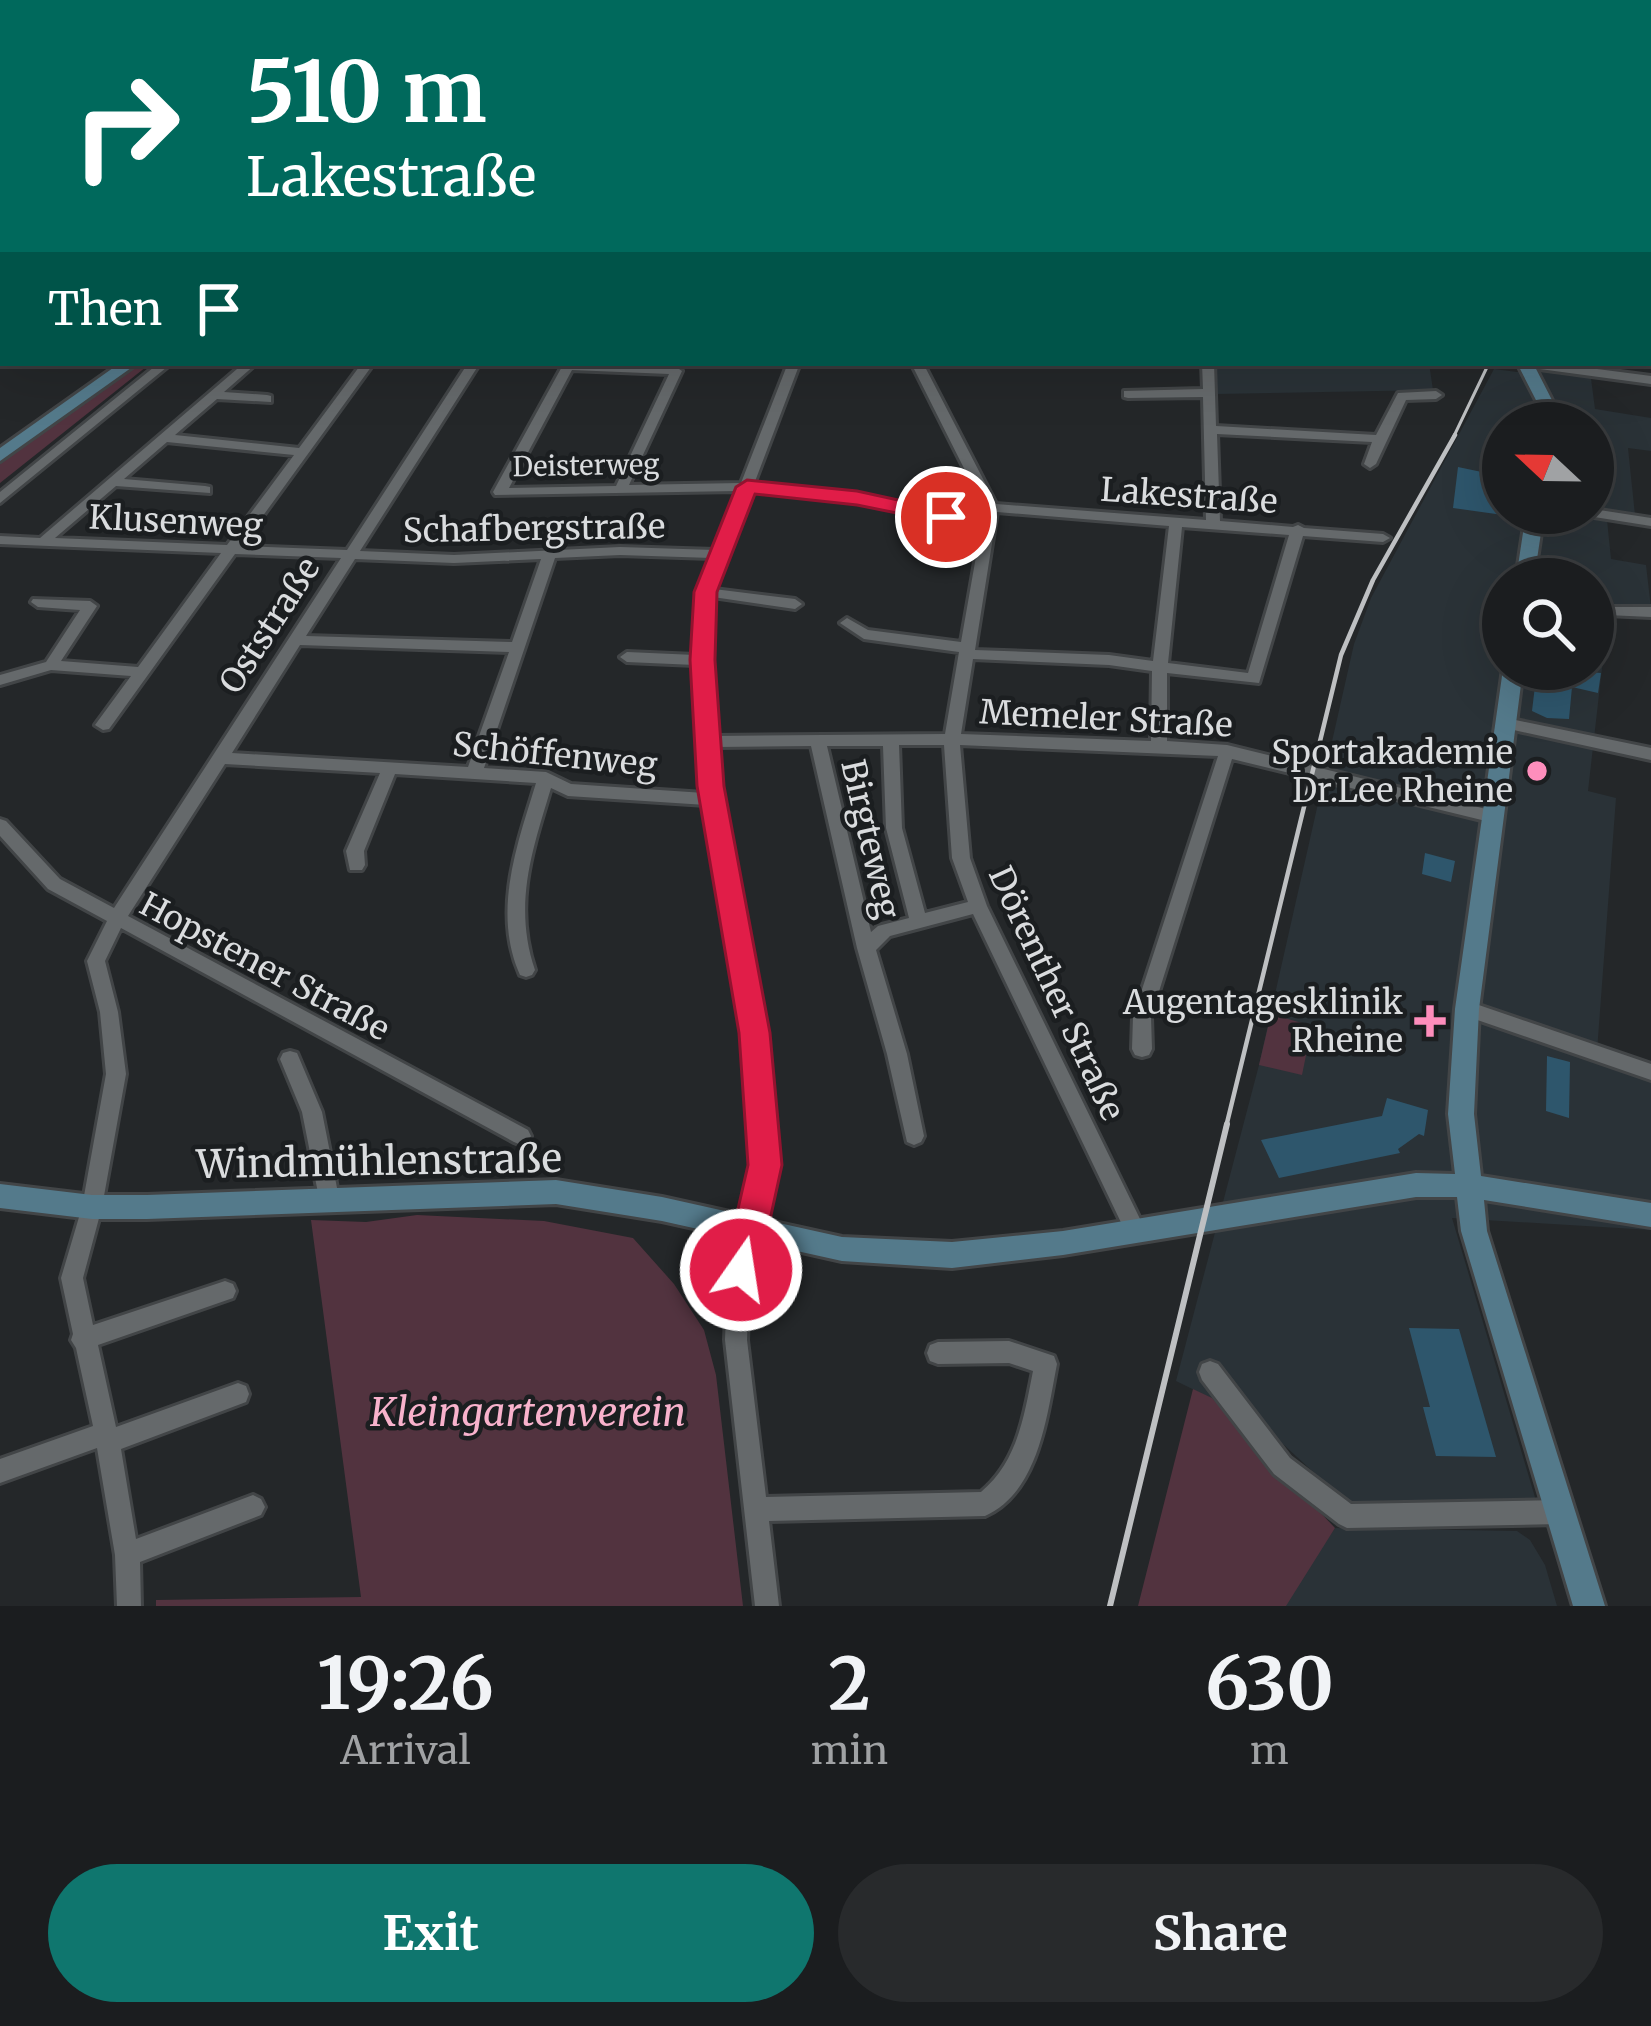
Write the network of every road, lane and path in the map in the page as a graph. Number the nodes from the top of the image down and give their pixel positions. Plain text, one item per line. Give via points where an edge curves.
1 (126, 366) edge
2 (162, 366) edge
3 (247, 366) edge
4 (366, 366) edge
5 (472, 366) edge
6 (568, 366) edge
7 (600, 366) edge
8 (793, 366) edge
9 (918, 366) edge
10 (1208, 366) edge
11 (1527, 366) edge
12 (1558, 366) edge
13 (1651, 380) edge
14 (1209, 393) junction
15 (214, 394) junction
16 (1128, 394) dead end
17 (1436, 395) dead end
18 (267, 399) dead end
19 (1545, 402) edge
20 (1212, 430) junction
21 (164, 438) junction
22 (1380, 439) junction
23 (302, 452) junction
24 (0, 456) edge
25 (1370, 464) dead end
26 (113, 482) junction
27 (747, 487) junction
28 (620, 489) junction
29 (205, 490) dead end
30 (0, 499) edge
31 (1614, 516) edge
32 (990, 517) junction
33 (1176, 521) junction
34 (1651, 522) edge
35 (1213, 524) junction
36 (1298, 529) junction
37 (1383, 538) dead end
38 (0, 540) edge
39 (44, 541) junction
40 (230, 551) junction
41 (719, 554) junction
42 (350, 556) junction
43 (548, 556) junction
44 (706, 592) junction
45 (38, 602) dead end
46 (795, 604) dead end
47 (1614, 612) edge
48 (1651, 613) edge
49 (848, 623) dead end
50 (296, 640) junction
51 (517, 647) junction
52 (966, 651) junction
53 (627, 657) dead end
54 (702, 660) junction
55 (51, 665) junction
56 (1160, 667) junction
57 (141, 673) junction
58 (0, 680) edge
59 (1510, 690) edge
60 (1506, 723) junction
61 (103, 725) dead end
62 (952, 741) junction
63 (707, 742) junction
64 (818, 743) junction
65 (891, 743) junction
66 (1159, 746) junction
67 (1227, 751) junction
68 (1651, 754) edge
69 (220, 758) junction
70 (390, 768) junction
71 (475, 773) junction
72 (546, 778) junction
73 (713, 800) junction
74 (1494, 817) junction
75 (0, 824) edge
76 (356, 865) dead end
77 (979, 906) junction
78 (116, 920) junction
79 (918, 920) junction
80 (866, 948) junction
81 (526, 970) dead end
82 (1467, 1009) junction
83 (1142, 1049) dead end
84 (290, 1059) dead end
85 (1651, 1072) edge
86 (521, 1136) dead end
87 (914, 1136) dead end
88 (1468, 1186) junction
89 (0, 1196) edge
90 (329, 1198) junction
91 (92, 1207) junction
92 (1651, 1215) edge
93 (1135, 1230) junction
94 (750, 1232) junction
95 (225, 1291) dead end
96 (82, 1340) junction
97 (938, 1353) dead end
98 (1210, 1372) dead end
99 (238, 1394) dead end
100 (107, 1438) junction
101 (0, 1471) edge
102 (253, 1507) dead end
103 (755, 1509) junction
104 (1560, 1512) junction
105 (127, 1555) junction
106 (129, 1606) edge
107 (767, 1606) edge
108 (1588, 1606) edge

1 - 24 main road
2 - 30 street
3 - 15 street
4 - 23 street
5 - 42 street, Oststraße
6 - 28 street, Deisterweg via 500,492
7 - 28 street via 676,371
8 - 27 street
9 - 32 street
10 - 14 street
11 - 19 main road
12 - 13 street
14 - 16 street
14 - 20 street
15 - 18 street
15 - 21 street
17 - 22 street via 1402,396
20 - 22 street
20 - 35 street
21 - 23 street
21 - 26 street
22 - 25 street
23 - 40 street
26 - 29 street
26 - 39 street
27 - 28 street, Deisterweg
27 - 32 street, Lakestraße
27 - 41 street
31 - 34 street
32 - 33 street, Lakestraße
32 - 52 street, Dörenther Straße
33 - 35 street, Lakestraße
33 - 56 street
35 - 36 street, Lakestraße
36 - 37 street, Lakestraße
36 - 56 street via 1254,680
38 - 39 street, Klusenweg
39 - 40 street, Klusenweg
40 - 42 street, Klusenweg
40 - 57 street
41 - 43 street, Schafbergstraße
41 - 44 street
42 - 43 street, Schafbergstraße
42 - 50 street, Oststraße
43 - 51 street
44 - 46 street
44 - 54 street
45 - 55 street via 91,606
47 - 48 street
49 - 52 street via 864,634
50 - 51 street
50 - 69 street, Oststraße
51 - 71 street
52 - 56 street
52 - 62 street, Dörenther Straße
53 - 54 street
54 - 63 street
55 - 57 street
55 - 58 street
56 - 66 street
57 - 61 street
59 - 60 main road
60 - 68 street
60 - 74 main road
62 - 65 street, Memeler Straße
62 - 66 street, Memeler Straße
62 - 77 street, Dörenther Straße via 961,858
63 - 64 street, Memeler Straße
63 - 73 street
64 - 65 street, Memeler Straße
64 - 80 street, Birgteweg
65 - 79 street via 894,828
66 - 67 street, Memeler Straße
67 - 74 street, Memeler Straße
67 - 83 street via 1142,1017
69 - 70 street, Schöffenweg
69 - 78 street, Oststraße
70 - 71 street, Schöffenweg
70 - 76 street
71 - 72 street, Schöffenweg
72 - 73 street, Schöffenweg via 568,790
72 - 81 street via 518,872 516,948
73 - 94 street via 754,1033 765,1165
74 - 82 main road
75 - 78 street, Hopstener Straße via 54,884
77 - 79 street
77 - 93 street, Dörenther Straße
78 - 86 street, Hopstener Straße
78 - 91 street, Oststraße via 96,961 116,1075
79 - 80 street via 884,931
80 - 87 street, Birgteweg
82 - 85 street
82 - 88 main road via 1460,1106
84 - 90 street via 312,1112
88 - 92 main road, Windmühlenstraße
88 - 93 main road, Windmühlenstraße via 1416,1185
88 - 104 main road via 1474,1232
89 - 91 main road, Windmühlenstraße
90 - 91 main road, Windmühlenstraße
90 - 94 main road, Windmühlenstraße via 556,1192
91 - 96 street, Oststraße via 72,1278
93 - 94 main road, Windmühlenstraße via 952,1256 842,1249
94 - 103 street via 736,1340
95 - 96 street
96 - 100 street, Oststraße
97 - 103 street via 994,1351 1046,1364 1029,1439 1004,1491 985,1504
98 - 104 street via 1282,1466 1347,1516
99 - 100 street
100 - 101 street
100 - 105 street, Oststraße
102 - 105 street
103 - 107 street
104 - 108 main road
105 - 106 street, Oststraße

